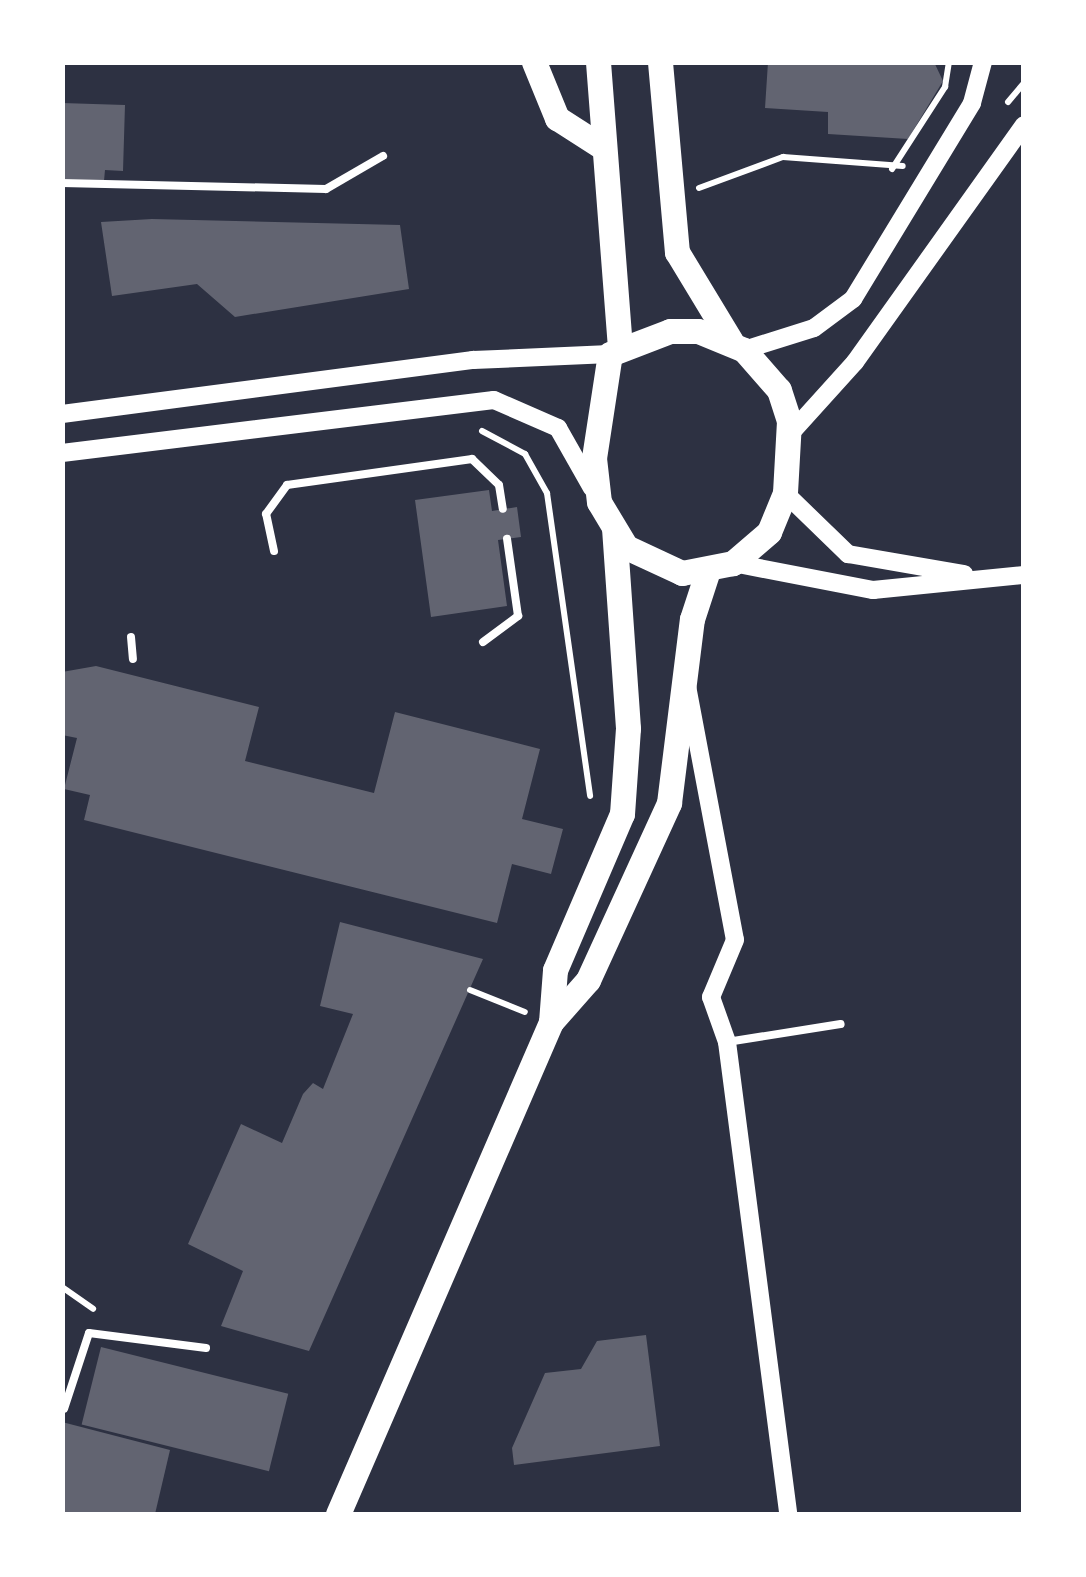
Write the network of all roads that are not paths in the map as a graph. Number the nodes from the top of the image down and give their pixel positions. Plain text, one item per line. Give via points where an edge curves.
1 (534, 62) edge
2 (598, 62) edge
3 (660, 62) edge
4 (984, 62) edge
5 (1024, 125) edge
6 (599, 145) junction
7 (383, 156) dead end
8 (62, 184) edge
9 (738, 345) junction
10 (615, 349) junction
11 (62, 414) edge
12 (790, 434) junction
13 (62, 453) edge
14 (785, 493) junction
15 (599, 502) junction
16 (503, 510) dead end
17 (614, 530) junction
18 (507, 538) dead end
19 (274, 551) dead end
20 (721, 566) junction
21 (1024, 576) edge
22 (984, 577) junction
23 (131, 637) dead end
24 (483, 642) dead end
25 (133, 659) dead end
26 (683, 671) junction
27 (551, 1022) junction
28 (841, 1024) dead end
29 (727, 1042) junction
30 (206, 1348) dead end
31 (64, 1409) edge
32 (338, 1514) edge
33 (788, 1514) edge

1 - 6 main road via 557,118
2 - 6 main road
3 - 9 main road via 677,252
4 - 9 street via 972,104 853,299 814,328
5 - 12 street via 855,362
6 - 10 main road
7 - 8 lane via 326,190
9 - 10 main road via 670,331
9 - 12 main road via 779,390
10 - 11 street via 472,360
10 - 15 main road via 595,422
12 - 14 main road
13 - 15 street via 494,400 558,428
14 - 20 main road via 769,532
14 - 22 street via 848,554
15 - 17 main road
16 - 19 lane via 499,485 472,459 287,485 266,514
17 - 20 main road via 655,566
17 - 27 main road via 628,728 622,814 555,970
18 - 24 lane via 518,616
20 - 22 street via 873,590
20 - 26 main road
21 - 22 street
23 - 25 lane
26 - 27 main road via 669,803 588,980
26 - 29 street via 735,940 711,997
27 - 32 main road
28 - 29 lane
29 - 33 street
30 - 31 lane via 89,1334

